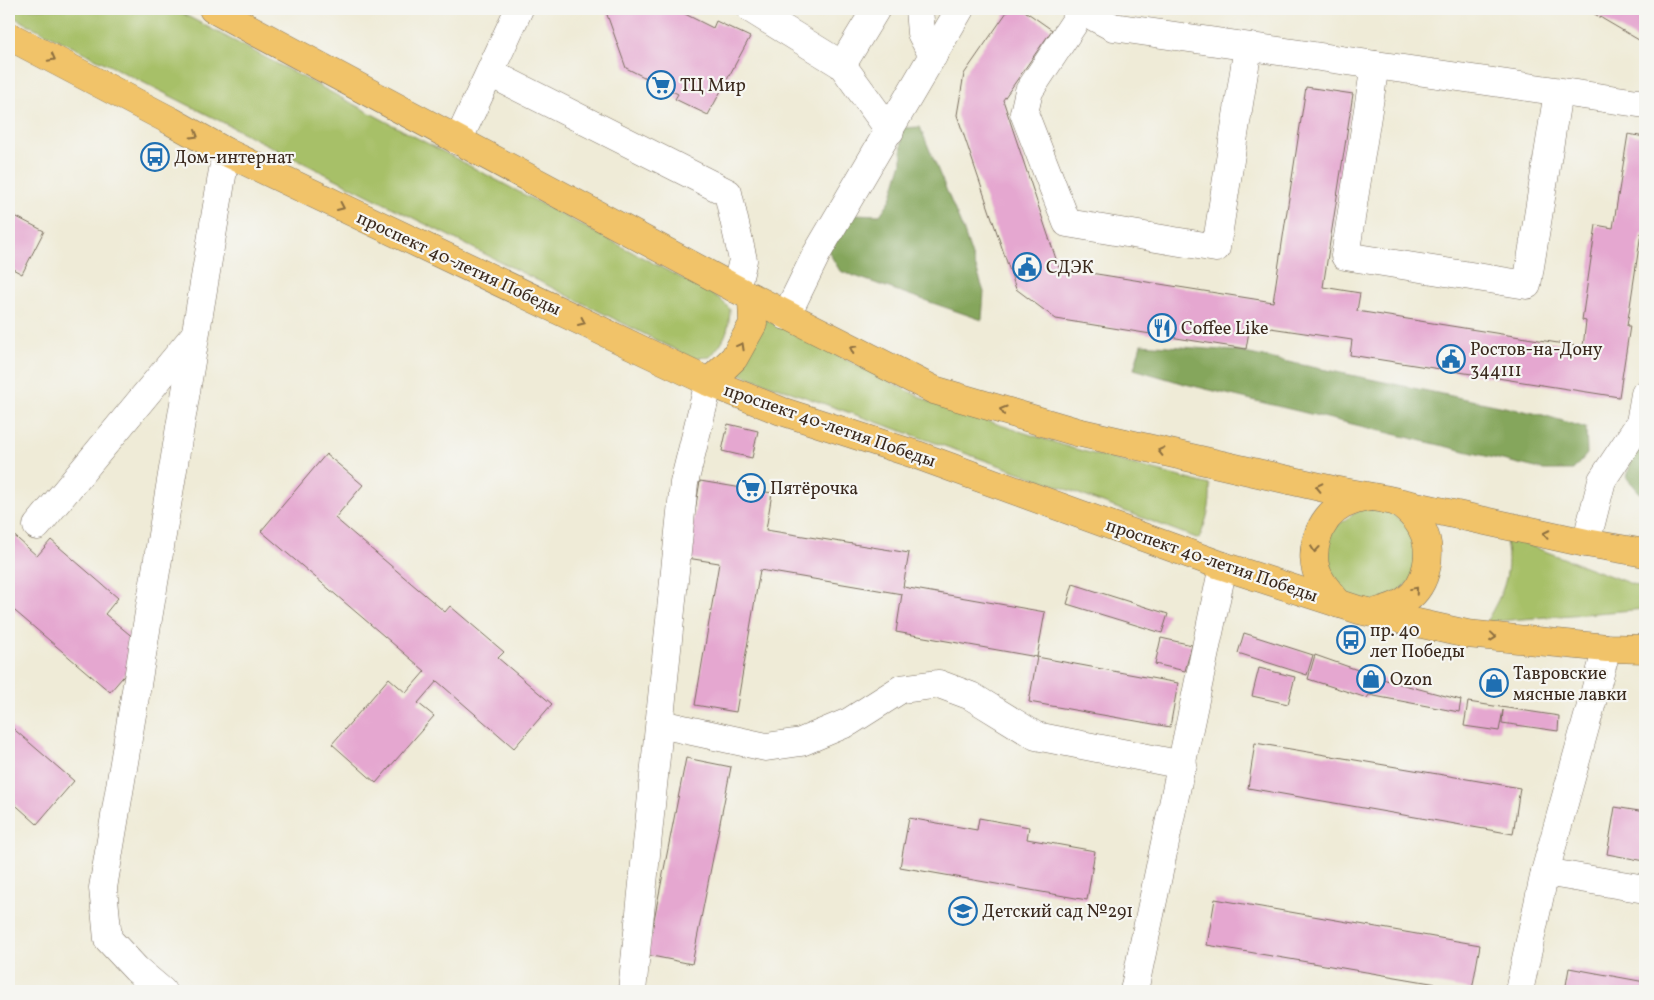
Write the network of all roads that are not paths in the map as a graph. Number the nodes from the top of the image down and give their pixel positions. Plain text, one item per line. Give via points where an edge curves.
1 (213, 9) edge
2 (520, 9) edge
3 (751, 9) edge
4 (876, 9) edge
5 (919, 9) edge
6 (960, 9) edge
7 (1081, 10) edge
8 (9, 36) edge
9 (1248, 47) junction
10 (933, 56) junction
11 (842, 65) junction
12 (1375, 65) junction
13 (490, 74) junction
14 (1558, 92) junction
15 (1645, 104) edge
16 (890, 131) junction
17 (458, 141) junction
18 (226, 152) junction
19 (744, 294) junction
20 (786, 316) junction
21 (196, 335) junction
22 (709, 382) junction
23 (1645, 394) edge
24 (1384, 499) junction
25 (37, 526) dead end
26 (1586, 543) junction
27 (1645, 553) edge
28 (1223, 566) junction
29 (1339, 604) junction
30 (1373, 613) junction
31 (1608, 648) junction
32 (1645, 648) edge
33 (660, 724) junction
34 (1183, 765) junction
35 (1545, 872) junction
36 (1645, 888) edge
37 (162, 991) edge
38 (632, 991) edge
39 (1134, 991) edge
40 (1519, 991) edge

1 - 17 main road
2 - 13 street
3 - 11 street
4 - 11 street
5 - 10 street via 921,33
6 - 10 street
7 - 9 street via 1113,27
7 - 9 street via 1029,91 1024,113 1068,223 1216,248
8 -> 18 main road, проспект 40-летия Победы
9 - 12 street
10 - 16 street
11 - 16 street
12 - 14 street
12 - 14 street via 1345,256 1528,285
13 - 17 street
13 - 19 street via 728,193 743,260
14 - 15 street
16 - 20 street via 817,253
17 - 19 main road
18 - 21 street
18 -> 22 main road, проспект 40-летия Победы
19 - 20 main road
22 -> 19 main road via 734,358 753,324
24 -> 20 main road via 1078,432 934,390
21 - 25 street
21 - 37 street via 103,888 108,939
22 - 28 main road, проспект 40-летия Победы via 782,411 917,455
22 - 33 street via 684,483
23 - 26 street via 1640,423 1602,480
26 -> 24 main road
24 -> 29 main road via 1343,505 1329,516 1316,539 1314,556 1319,578
30 -> 24 main road via 1406,600 1419,586 1427,566 1428,545 1421,526
26 - 27 main road
28 - 29 main road, проспект 40-летия Победы
28 - 34 street
29 - 30 main road, проспект 40-летия Победы
30 -> 31 main road, проспект 40-летия Победы via 1467,634
31 - 32 main road, проспект 40-летия Победы
31 - 35 street
33 - 34 street via 766,746 801,742 849,722 901,688 939,684 971,696 1036,736
33 - 38 street
34 - 39 street
35 - 36 street
35 - 40 street

